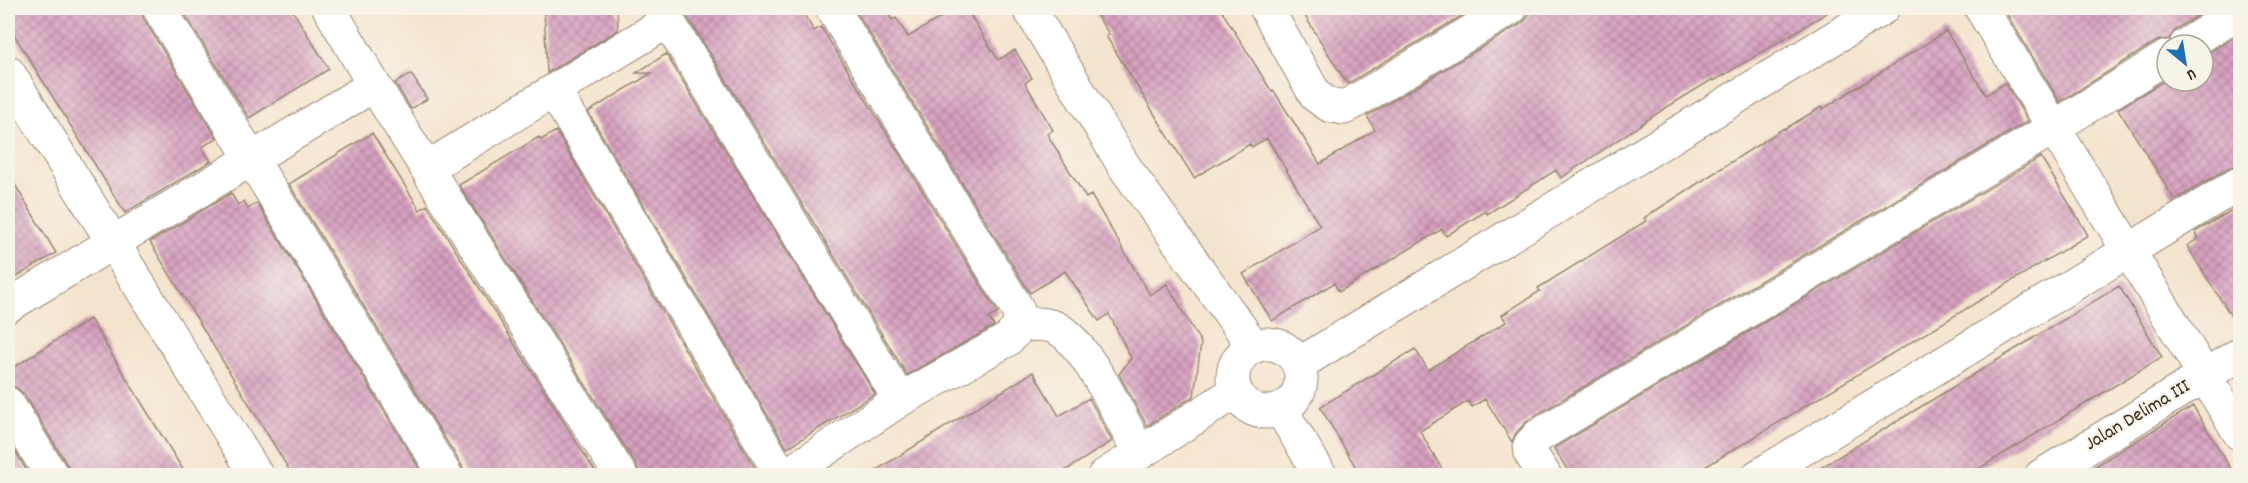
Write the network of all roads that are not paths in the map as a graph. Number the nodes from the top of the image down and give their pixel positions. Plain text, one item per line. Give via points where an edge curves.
1 (159, 8) edge
2 (329, 8) edge
3 (832, 8) edge
4 (1029, 8) edge
5 (1266, 8) edge
6 (1511, 8) edge
7 (1883, 8) edge
8 (1981, 8) edge
9 (2241, 11) edge
10 (664, 14) edge
11 (2205, 33) edge
12 (2155, 64) edge
13 (8, 72) edge
14 (374, 85) junction
15 (554, 90) junction
16 (2053, 128) junction
17 (251, 158) junction
18 (427, 168) junction
19 (2241, 183) edge
20 (113, 243) junction
21 (2128, 252) junction
22 (8, 306) edge
23 (1022, 325) junction
24 (1254, 347) junction
25 (2241, 354) edge
26 (1299, 364) junction
27 (2205, 376) junction
28 (1235, 392) junction
29 (900, 400) junction
30 (8, 405) edge
31 (1281, 410) junction
32 (2241, 434) edge
33 (1139, 453) junction
34 (52, 476) edge
35 (257, 476) edge
36 (446, 476) edge
37 (621, 476) edge
38 (783, 476) edge
39 (1104, 476) edge
40 (1321, 476) edge
41 (1545, 476) edge
42 (1758, 476) edge
43 (2041, 476) edge

1 - 17 street
2 - 14 street
3 - 23 street via 1017,308
4 - 24 street via 1124,166
5 - 6 street via 1316,96 1329,105 1344,108
7 - 26 street
8 - 16 street
9 - 11 street
10 - 15 street
10 - 29 street
12 - 16 street
13 - 20 street
14 - 17 street
14 - 18 street
15 - 18 street
15 - 38 street
16 - 21 street
16 - 41 street via 1538,436 1530,446 1530,454
17 - 20 street
17 - 36 street
18 - 37 street
19 - 21 street
20 - 22 street
20 - 35 street
21 - 27 street
21 - 42 street
23 - 29 street via 1007,340
23 - 33 street via 1054,326 1075,342
24 - 26 street via 1280,346
24 - 28 street via 1242,354 1235,366
25 - 27 street, Jalan Delima III
26 - 31 street via 1299,391
27 - 32 street
27 - 43 street, Jalan Delima III
28 - 31 street via 1254,410
28 - 33 street
29 - 38 street
30 - 34 street
31 - 40 street
33 - 39 street

